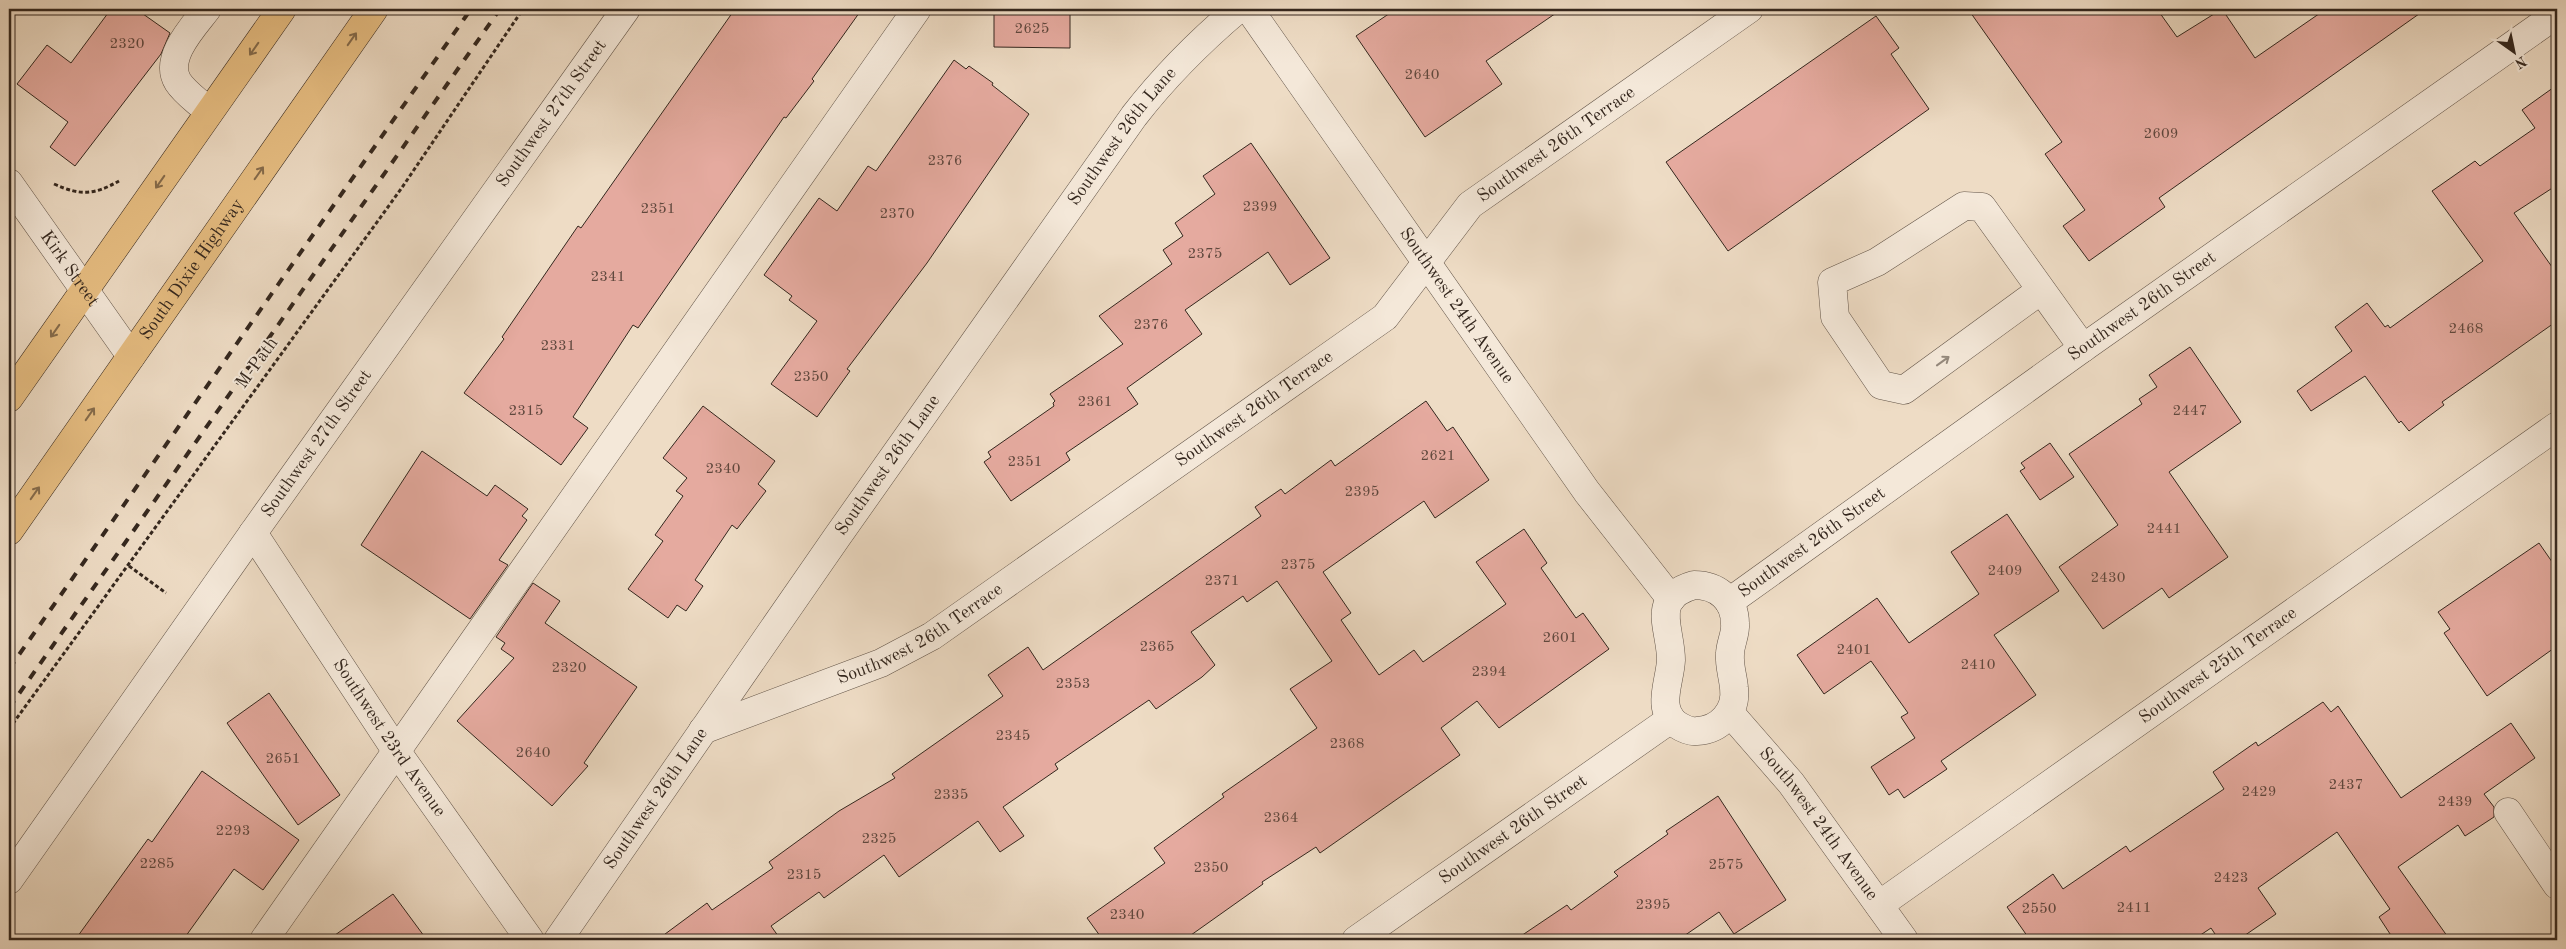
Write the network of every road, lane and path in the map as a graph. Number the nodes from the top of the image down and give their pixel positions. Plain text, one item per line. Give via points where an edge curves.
1 (207, 9) edge
2 (282, 9) edge
3 (374, 9) edge
4 (523, 9) edge
5 (626, 9) edge
6 (917, 9) edge
7 (1238, 9) edge
8 (1250, 9) edge
9 (1750, 9) edge
10 (2557, 14) edge
11 (209, 112) junction
12 (120, 180) dead end
13 (9, 183) edge
14 (54, 184) dead end
15 (1426, 263) junction
16 (2041, 290) junction
17 (84, 291) junction
18 (2083, 348) junction
19 (131, 356) junction
20 (9, 398) edge
21 (2557, 426) edge
22 (9, 531) edge
23 (253, 532) junction
24 (129, 566) junction
25 (166, 593) dead end
26 (1671, 599) junction
27 (1729, 602) junction
28 (1730, 713) junction
29 (1671, 720) junction
30 (9, 730) edge
31 (703, 730) junction
32 (397, 752) junction
33 (2508, 812) dead end
34 (9, 880) edge
35 (2557, 885) edge
36 (1879, 905) junction
37 (264, 940) edge
38 (530, 940) edge
39 (558, 940) edge
40 (1356, 940) edge
41 (1904, 940) edge

1 - 11 street via 184,41 174,63 174,72 183,88
2 -> 11 highway
19 -> 3 highway, South Dixie Highway
4 - 24 path, M-Path via 401,189
5 - 23 street, Southwest 27th Street
6 - 32 street
7 - 31 street, Southwest 26th Lane via 1182,58 1134,116
8 - 15 street, Southwest 24th Avenue
9 - 15 street, Southwest 26th Terrace via 1470,205
10 - 18 street, Southwest 26th Street
11 -> 17 highway
12 - 14 path via 88,193
13 - 17 street, Kirk Street
15 - 26 street, Southwest 24th Avenue via 1587,492
15 - 31 street, Southwest 26th Terrace via 1385,317 932,636 881,663
16 -> 16 street via 1982,207 1964,206 1876,262 1832,282 1835,317 1881,385 1904,390
16 - 18 street
17 - 19 street, Kirk Street
17 -> 20 highway
18 - 27 street, Southwest 26th Street
22 -> 19 highway, South Dixie Highway
21 - 36 street, Southwest 25th Terrace
23 - 32 street, Southwest 23rd Avenue
23 - 34 street, Southwest 27th Street
24 - 25 path
24 - 30 path, M-Path
26 - 27 street via 1682,588 1708,585
26 - 29 street via 1664,615 1671,660 1665,709
27 - 28 street via 1736,625 1730,654 1734,700
28 - 29 street via 1720,724 1695,732
28 - 36 street, Southwest 24th Avenue via 1791,783
29 - 40 street, Southwest 26th Street
31 - 39 street, Southwest 26th Lane
32 - 37 street
32 - 38 street, Southwest 23rd Avenue
33 - 35 street
36 - 41 street, Southwest 24th Avenue

